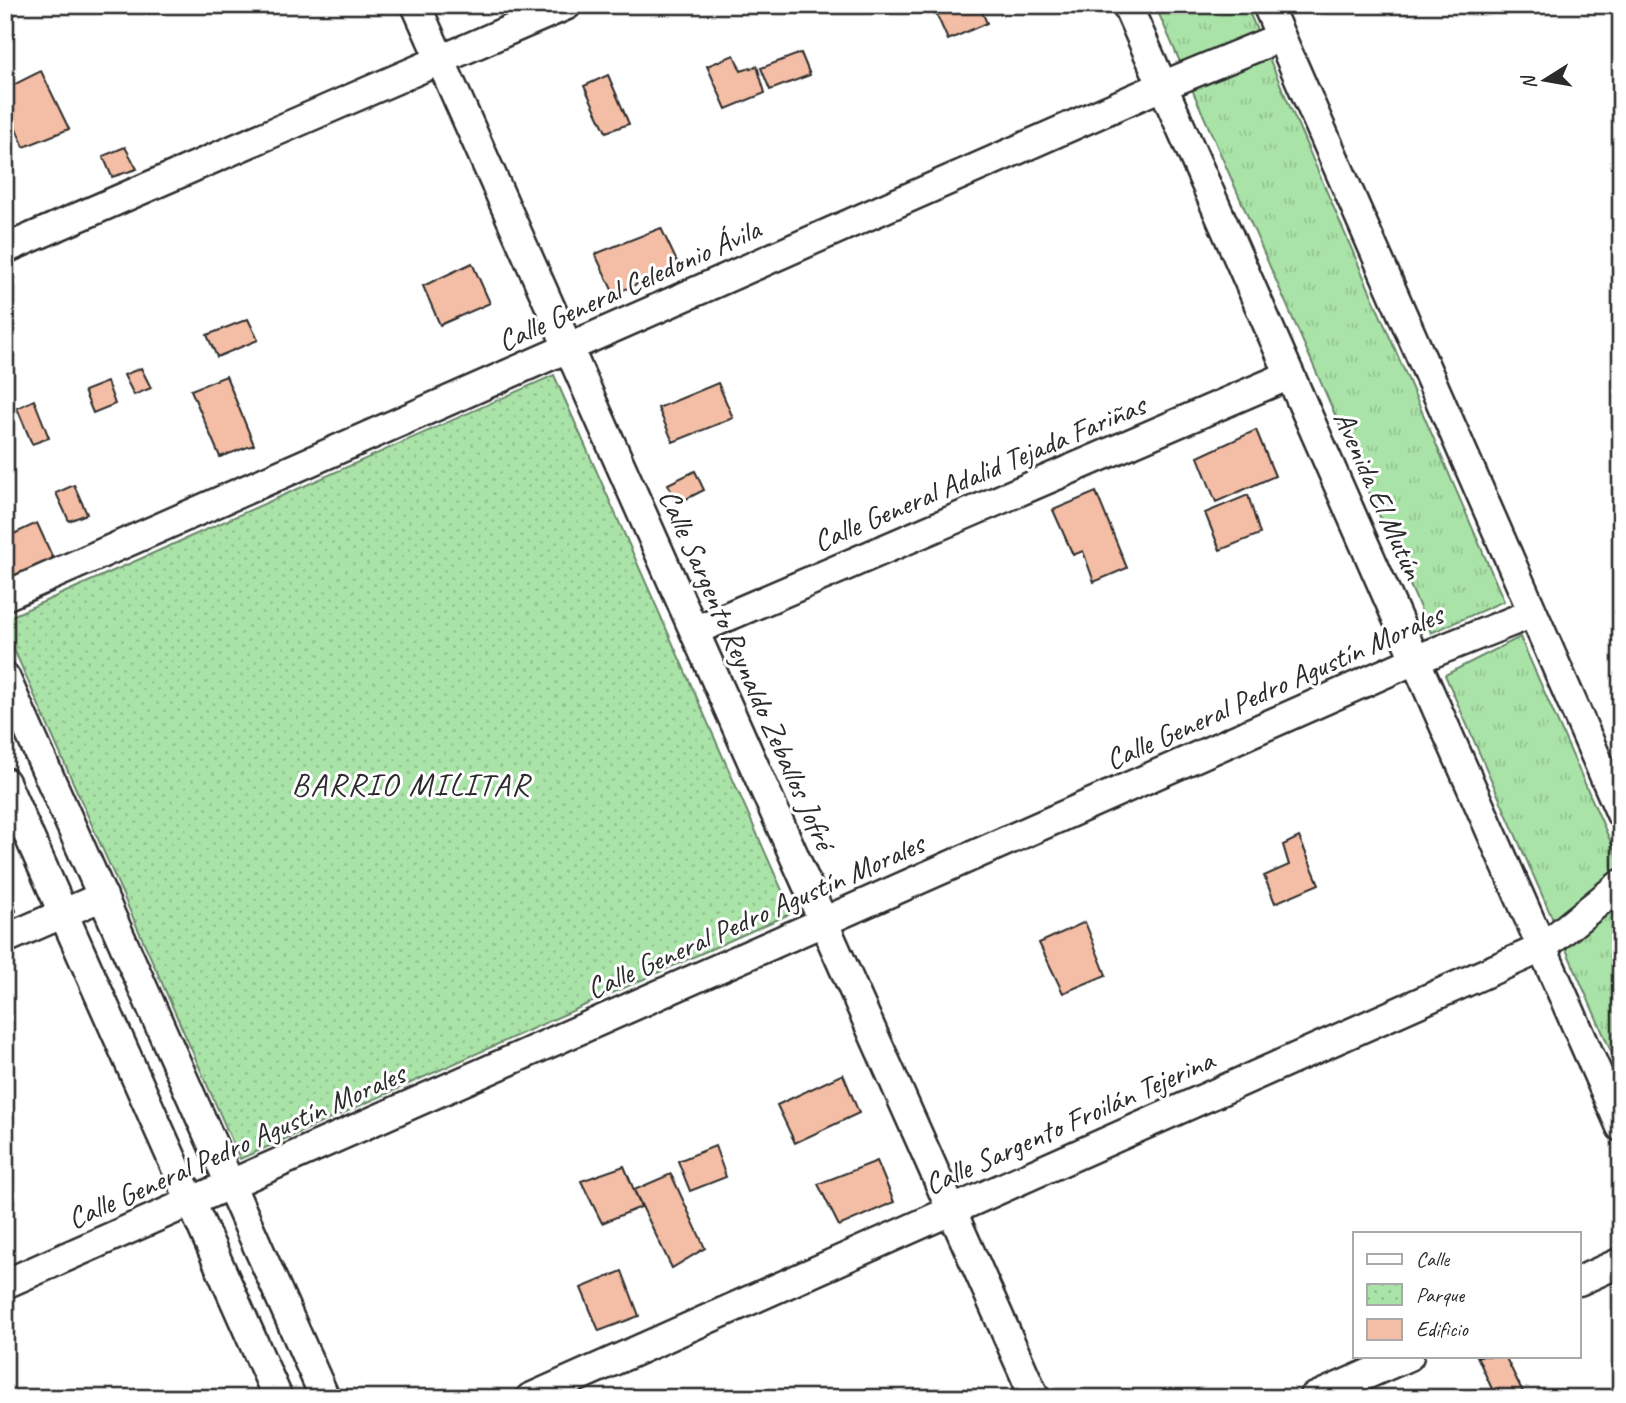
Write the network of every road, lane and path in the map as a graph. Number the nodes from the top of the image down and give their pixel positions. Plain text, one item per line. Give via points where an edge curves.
1 (416, 5) edge
2 (568, 5) edge
3 (1127, 5) edge
4 (1266, 5) edge
5 (1281, 37) junction
6 (440, 60) junction
7 (1162, 86) junction
8 (5, 249) edge
9 (569, 348) junction
10 (1290, 375) junction
11 (5, 596) edge
12 (1533, 613) junction
13 (694, 631) junction
14 (1415, 660) junction
15 (5, 677) edge
16 (5, 782) edge
17 (1621, 814) edge
18 (1621, 884) edge
19 (103, 896) junction
20 (64, 913) junction
21 (823, 922) junction
22 (5, 939) edge
23 (1542, 948) junction
24 (1621, 1127) edge
25 (230, 1184) junction
26 (191, 1202) junction
27 (952, 1211) junction
28 (1621, 1262) edge
29 (1580, 1281) edge
30 (5, 1284) edge
31 (1404, 1358) edge
32 (278, 1398) edge
33 (325, 1398) edge
34 (530, 1398) edge
35 (1035, 1398) edge
36 (1313, 1398) edge

1 - 6 street, Calle Sargento Reynaldo Zeballos Jofré
2 - 6 street
3 - 7 street, Avenida El Mutún
4 - 5 street
5 - 7 street, Calle General Celedonio Ávila
5 - 12 street
6 - 8 street
6 - 9 street, Calle Sargento Reynaldo Zeballos Jofré
7 - 9 street, Calle General Celedonio Ávila
7 - 10 street, Avenida El Mutún
9 - 11 street, Calle General Celedonio Ávila
9 - 13 street, Calle Sargento Reynaldo Zeballos Jofré
10 - 13 street, Calle General Adalid Tejada Fariñas
10 - 14 street, Avenida El Mutún
12 - 14 street, Calle General Pedro Agustín Morales
12 - 17 street
13 - 21 street, Calle Sargento Reynaldo Zeballos Jofré
14 - 21 street, Calle General Pedro Agustín Morales
14 - 23 street, Avenida El Mutún
15 - 19 street
16 - 20 street
18 - 23 street, Calle Sargento Froilán Tejerina
19 - 20 street
19 - 25 street
20 - 22 street
20 - 26 street
21 - 25 street, Calle General Pedro Agustín Morales
21 - 27 street, Calle Sargento Reynaldo Zeballos Jofré
23 - 24 street, Avenida El Mutún
23 - 27 street, Calle Sargento Froilán Tejerina
25 - 26 street, Calle General Pedro Agustín Morales
25 - 33 street
26 - 30 street, Calle General Pedro Agustín Morales
26 - 32 street
27 - 34 street, Calle Sargento Froilán Tejerina
27 - 35 street, Calle Sargento Reynaldo Zeballos Jofré
28 - 29 street
31 - 36 street

